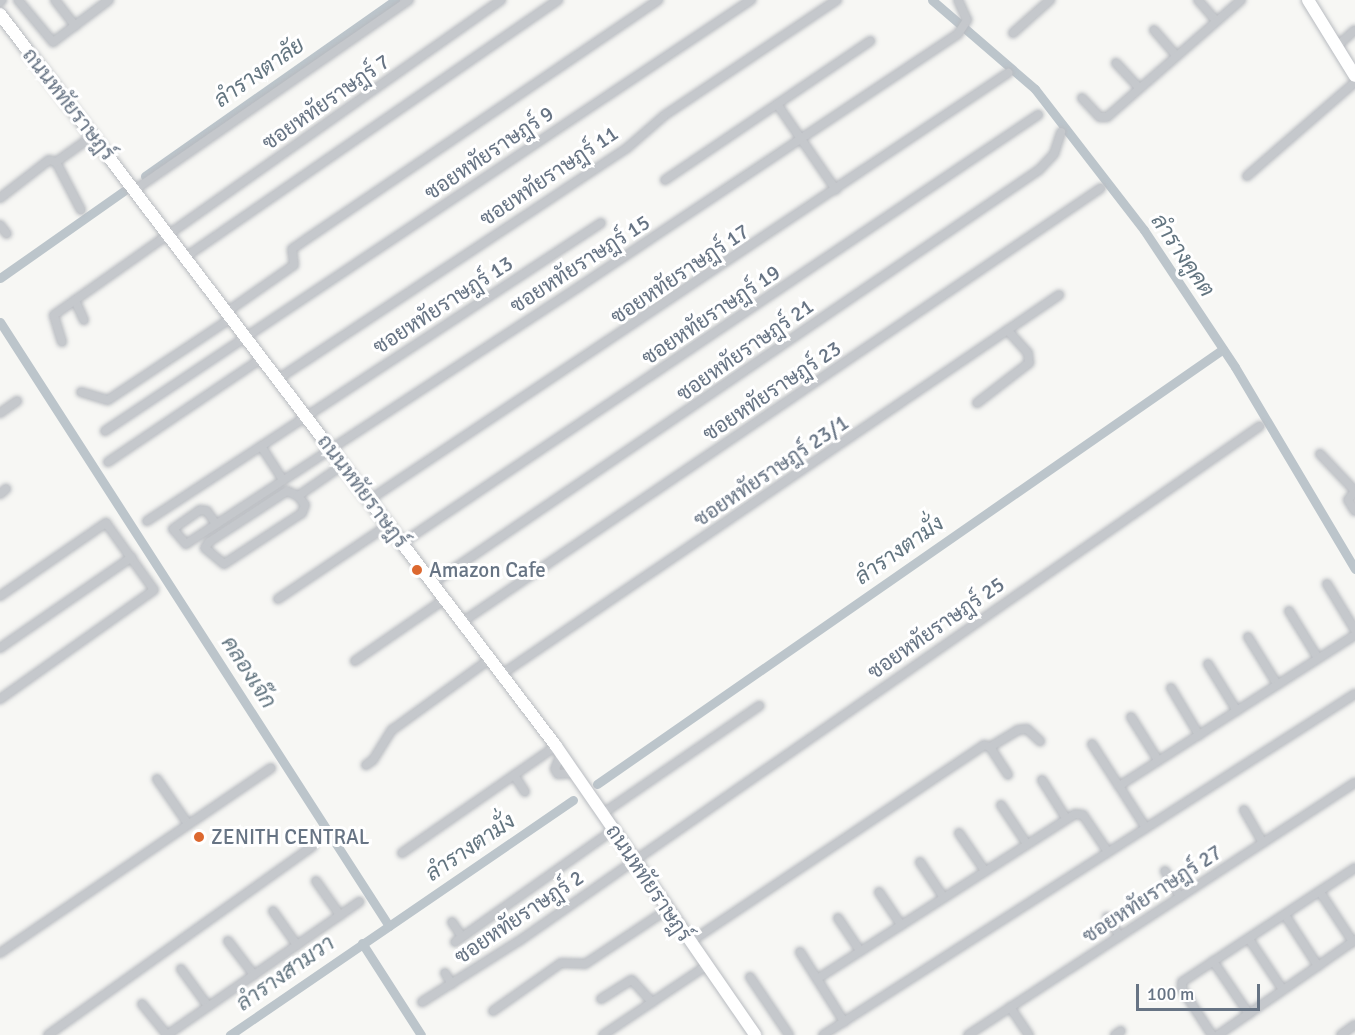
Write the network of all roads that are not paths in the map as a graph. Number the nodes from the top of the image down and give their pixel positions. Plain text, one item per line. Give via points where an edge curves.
1 (18, 0) edge
2 (55, 0) edge
3 (109, 0) edge
4 (409, 0) edge
5 (501, 0) edge
6 (558, 0) edge
7 (658, 0) edge
8 (751, 0) edge
9 (837, 0) edge
10 (958, 0) edge
11 (1050, 0) edge
12 (1198, 0) edge
13 (1241, 0) edge
14 (1308, 0) edge
15 (0, 15) edge
16 (1216, 21) junction
17 (75, 26) junction
18 (1154, 30) dead end
19 (1355, 30) edge
20 (1013, 33) dead end
21 (870, 41) dead end
22 (1336, 47) junction
23 (1176, 55) junction
24 (1116, 63) dead end
25 (1008, 73) dead end
26 (1355, 76) edge
27 (1355, 82) edge
28 (1139, 88) junction
29 (1082, 98) dead end
30 (777, 104) junction
31 (1038, 115) dead end
32 (1061, 132) dead end
33 (94, 135) junction
34 (800, 140) junction
35 (56, 162) junction
36 (1247, 176) dead end
37 (665, 180) dead end
38 (1101, 188) dead end
39 (135, 189) junction
40 (836, 190) junction
41 (0, 198) edge
42 (81, 210) dead end
43 (601, 223) dead end
44 (0, 225) edge
45 (7, 234) dead end
46 (170, 234) junction
47 (188, 256) junction
48 (1059, 295) dead end
49 (75, 300) junction
50 (230, 314) junction
51 (84, 320) dead end
52 (1007, 330) junction
53 (246, 336) junction
54 (62, 342) dead end
55 (262, 358) junction
56 (278, 379) junction
57 (81, 392) dead end
58 (17, 401) dead end
59 (977, 403) dead end
60 (0, 413) edge
61 (306, 416) junction
62 (1260, 426) dead end
63 (105, 431) dead end
64 (261, 447) junction
65 (331, 449) junction
66 (1320, 454) dead end
67 (108, 462) dead end
68 (343, 465) junction
69 (283, 480) junction
70 (1355, 491) edge
71 (298, 496) junction
72 (369, 501) junction
73 (1355, 511) edge
74 (147, 521) dead end
75 (216, 524) junction
76 (388, 525) junction
77 (402, 543) junction
78 (132, 557) junction
79 (433, 583) junction
80 (1327, 584) dead end
81 (0, 596) edge
82 (278, 599) dead end
83 (445, 599) junction
84 (1289, 611) dead end
85 (462, 622) junction
86 (1355, 630) edge
87 (1355, 635) edge
88 (1248, 637) dead end
89 (0, 648) edge
90 (1318, 658) junction
91 (490, 659) junction
92 (355, 661) dead end
93 (1208, 664) dead end
94 (502, 674) junction
95 (1277, 684) junction
96 (1171, 688) dead end
97 (1355, 694) edge
98 (0, 699) edge
99 (759, 706) dead end
100 (1237, 711) junction
101 (1131, 717) dead end
102 (1199, 735) junction
103 (1040, 741) dead end
104 (1092, 744) dead end
105 (990, 747) junction
106 (558, 750) junction
107 (1158, 760) junction
108 (366, 765) dead end
109 (271, 768) dead end
110 (514, 775) junction
111 (1008, 775) dead end
112 (157, 779) dead end
113 (1042, 780) dead end
114 (1355, 783) edge
115 (1119, 786) junction
116 (525, 792) dead end
117 (1001, 805) dead end
118 (1244, 810) dead end
119 (602, 814) junction
120 (1066, 818) junction
121 (188, 824) junction
122 (1146, 828) junction
123 (613, 830) junction
124 (959, 833) dead end
125 (1263, 843) junction
126 (1027, 844) junction
127 (313, 846) dead end
128 (1108, 852) junction
129 (402, 853) dead end
130 (634, 860) junction
131 (920, 862) dead end
132 (1355, 869) edge
133 (985, 871) junction
134 (1165, 871) dead end
135 (316, 881) dead end
136 (879, 892) dead end
137 (1320, 892) junction
138 (1180, 897) junction
139 (944, 898) junction
140 (359, 902) dead end
141 (668, 909) junction
142 (273, 911) dead end
143 (340, 915) junction
144 (1285, 915) junction
145 (1107, 917) dead end
146 (838, 918) dead end
147 (452, 922) dead end
148 (901, 925) junction
149 (1120, 936) junction
150 (1249, 939) junction
151 (228, 940) dead end
152 (1354, 941) edge
153 (690, 942) junction
154 (297, 945) junction
155 (860, 951) junction
156 (800, 952) dead end
157 (0, 953) edge
158 (1213, 961) junction
159 (706, 966) junction
160 (1318, 966) junction
161 (181, 969) dead end
162 (445, 974) dead end
163 (254, 975) junction
164 (750, 977) dead end
165 (817, 979) junction
166 (452, 984) junction
167 (1283, 990) junction
168 (602, 999) dead end
169 (423, 1002) dead end
170 (652, 1002) junction
171 (142, 1004) dead end
172 (208, 1006) junction
173 (1010, 1007) junction
174 (493, 1011) dead end
175 (1249, 1014) junction
176 (844, 1022) junction
177 (1355, 1025) edge
178 (48, 1035) edge
179 (603, 1035) edge
180 (755, 1035) edge
181 (789, 1035) edge
182 (823, 1035) edge
183 (968, 1035) edge
184 (1029, 1035) edge
185 (1212, 1035) edge
186 (1218, 1035) edge
187 (1341, 1035) edge

1 - 17 street via 48,40 57,40
2 - 17 street
3 - 17 street
4 - 39 street
5 - 46 street, ซอยหทัยราษฎร์ 7
6 - 47 street
7 - 50 street via 292,249 294,265
8 - 53 street, ซอยหทัยราษฎร์ 9
9 - 56 street, ซอยหทัยราษฎร์ 11 via 665,115 627,148
10 - 34 street, ซอยหทัยราษฎร์ 15 via 967,20 961,31
11 - 20 street
12 - 16 street
13 - 16 street
14 - 22 main road
15 - 33 main road, ถนนหทัยราษฎร์
16 - 23 street
18 - 23 street
19 - 22 street
21 - 30 street
22 - 26 main road
23 - 28 street
24 - 28 street
25 - 40 street, ซอยหทัยราษฎร์ 17
27 - 36 street
28 - 29 street via 1102,118
30 - 34 street
30 - 37 street
31 - 77 street, ซอยหทัยราษฎร์ 19
32 - 79 street, ซอยหทัยราษฎร์ 21 via 1054,154 1039,170
33 - 35 street
33 - 39 main road, ถนนหทัยราษฎร์
34 - 40 street
34 - 65 street, ซอยหทัยราษฎร์ 15
35 - 41 street via 49,160
35 - 42 street
38 - 85 street, ซอยหทัยราษฎร์ 23
39 - 46 main road, ถนนหทัยราษฎร์
40 - 72 street, ซอยหทัยราษฎร์ 17
43 - 61 street, ซอยหทัยราษฎร์ 13
44 - 45 street
46 - 47 main road, ถนนหทัยราษฎร์
46 - 49 street, ซอยหทัยราษฎร์ 7
47 - 50 main road, ถนนหทัยราษฎร์
48 - 52 street, ซอยหทัยราษฎร์ 23/1
49 - 51 street
49 - 54 street, ซอยหทัยราษฎร์ 7 via 53,318
50 - 53 main road, ถนนหทัยราษฎร์
50 - 57 street via 108,400
52 - 59 street via 1028,353 1029,363
52 - 94 street, ซอยหทัยราษฎร์ 23/1
53 - 55 main road, ถนนหทัยราษฎร์
53 - 63 street, ซอยหทัยราษฎร์ 9
55 - 56 main road, ถนนหทัยราษฎร์
55 - 67 street
56 - 61 main road, ถนนหทัยราษฎร์
58 - 60 street
61 - 64 street, ซอยหทัยราษฎร์ 13
61 - 65 main road, ถนนหทัยราษฎร์
62 - 130 street, ซอยหทัยราษฎร์ 25
64 - 69 street
64 - 74 street, ซอยหทัยราษฎร์ 13
65 - 68 main road, ถนนหทัยราษฎร์
65 - 69 street, ซอยหทัยราษฎร์ 15
66 - 70 street
68 - 71 street
68 - 72 main road, ถนนหทัยราษฎร์
69 - 75 street, ซอยหทัยราษฎร์ 15
70 - 73 street via 1348,501
71 - 71 street via 287,491 275,497 209,542 206,548 224,564 302,513 305,505
72 - 76 main road, ถนนหทัยราษฎร์
75 - 75 street, ซอยหทัยราษฎร์ 15 via 207,512 200,510 173,529 186,544
76 - 77 main road, ถนนหทัยราษฎร์
76 - 82 street
77 - 79 main road, ถนนหทัยราษฎร์
78 - 81 street via 106,523
78 - 89 street
78 - 98 street via 153,586 152,593
79 - 83 main road, ถนนหทัยราษฎร์
80 - 86 street
83 - 85 main road, ถนนหทัยราษฎร์
83 - 92 street
84 - 90 street
85 - 91 main road, ถนนหทัยราษฎร์
87 - 90 street
88 - 95 street
90 - 95 street
91 - 94 main road, ถนนหทัยราษฎร์
91 - 108 street via 392,730 374,760
93 - 100 street
94 - 106 main road, ถนนหทัยราษฎร์
95 - 100 street
96 - 102 street
97 - 122 street
99 - 119 street
100 - 102 street
101 - 107 street
102 - 107 street
103 - 105 street via 1027,729 1018,730
104 - 115 street
105 - 111 street
105 - 153 street via 984,745
106 - 110 street
106 - 119 main road, ถนนหทัยราษฎร์
107 - 115 street
109 - 121 street
110 - 116 street
110 - 129 street
112 - 121 street
113 - 120 street
114 - 125 street, ซอยหทัยราษฎร์ 27
115 - 122 street
117 - 126 street
118 - 125 street
119 - 123 main road, ถนนหทัยราษฎร์
120 - 126 street
120 - 128 street via 1083,815
121 - 157 street
122 - 128 street
123 - 130 main road, ถนนหทัยราษฎร์
123 - 147 street via 459,939
124 - 133 street
125 - 138 street, ซอยหทัยราษฎร์ 27
126 - 133 street
127 - 178 street
128 - 176 street
130 - 141 main road, ถนนหทัยราษฎร์
130 - 166 street, ซอยหทัยราษฎร์ 2
131 - 139 street
132 - 137 street
133 - 139 street
134 - 138 street
135 - 143 street
136 - 148 street
137 - 144 street
137 - 152 street
138 - 149 street, ซอยหทัยราษฎร์ 27
139 - 148 street
140 - 143 street
141 - 153 main road, ถนนหทัยราษฎร์
141 - 174 street via 585,964 561,963
142 - 154 street
143 - 154 street
144 - 150 street
144 - 160 street
145 - 149 street
146 - 155 street
148 - 155 street
149 - 173 street, ซอยหทัยราษฎร์ 27
150 - 158 street
150 - 167 street
151 - 163 street
152 - 160 street
153 - 159 main road, ถนนหทัยราษฎร์
154 - 163 street
155 - 165 street
156 - 165 street
158 - 175 street
158 - 185 street via 1181,986
159 - 170 street
159 - 180 main road, ถนนหทัยราษฎร์
160 - 167 street
161 - 172 street
162 - 166 street
163 - 172 street
164 - 181 street
165 - 176 street
166 - 169 street, ซอยหทัยราษฎร์ 2
167 - 175 street
168 - 170 street via 632,980
170 - 179 street
171 - 172 street via 167,1035
173 - 183 street, ซอยหทัยราษฎร์ 27
173 - 184 street
175 - 186 street
176 - 182 street
177 - 187 street

